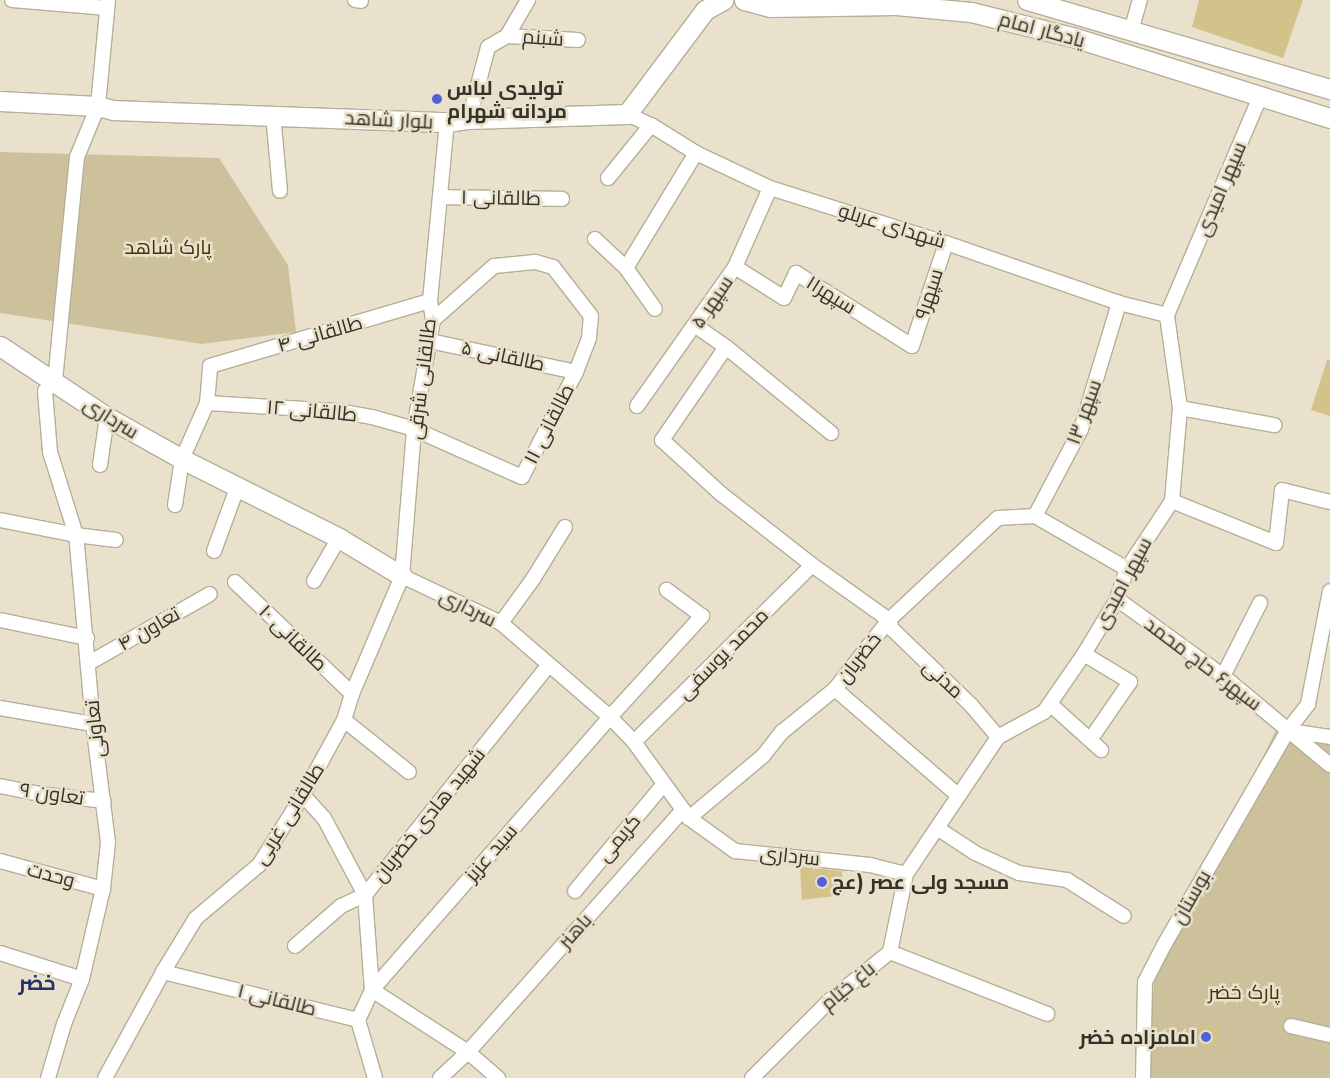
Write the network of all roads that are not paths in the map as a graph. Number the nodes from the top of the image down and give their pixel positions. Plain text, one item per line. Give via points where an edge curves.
1 (12, 0) edge
2 (528, 0) edge
3 (723, 0) edge
4 (744, 0) edge
5 (1027, 0) edge
6 (1140, 0) edge
7 (108, 4) edge
8 (1131, 30) junction
9 (507, 36) junction
10 (578, 40) dead end
11 (1330, 89) edge
12 (1260, 98) junction
13 (0, 101) edge
14 (98, 106) junction
15 (273, 114) junction
16 (627, 114) junction
17 (1330, 118) edge
18 (469, 119) junction
19 (447, 122) junction
20 (651, 125) junction
21 (696, 153) junction
22 (608, 178) dead end
23 (770, 188) junction
24 (280, 191) dead end
25 (440, 197) junction
26 (562, 200) dead end
27 (595, 239) dead end
28 (946, 243) junction
29 (736, 267) junction
30 (626, 268) junction
31 (430, 301) junction
32 (1119, 303) junction
33 (655, 309) dead end
34 (1167, 314) junction
35 (433, 320) junction
36 (696, 326) junction
37 (430, 341) junction
38 (0, 346) edge
39 (912, 346) joint
40 (726, 347) junction
41 (576, 372) junction
42 (55, 381) junction
43 (207, 403) junction
44 (638, 406) dead end
45 (1180, 408) junction
46 (107, 418) junction
47 (1274, 426) dead end
48 (414, 429) junction
49 (831, 433) dead end
50 (182, 459) junction
51 (100, 464) dead end
52 (522, 477) joint
53 (237, 488) junction
54 (1172, 500) junction
55 (1330, 502) edge
56 (174, 504) dead end
57 (1035, 516) junction
58 (0, 520) edge
59 (565, 527) dead end
60 (76, 535) junction
61 (339, 538) junction
62 (116, 540) dead end
63 (214, 550) dead end
64 (812, 565) junction
65 (1127, 569) junction
66 (402, 576) junction
67 (314, 581) dead end
68 (235, 582) dead end
69 (667, 590) dead end
70 (1330, 591) edge
71 (210, 594) dead end
72 (1117, 599) junction
73 (1260, 603) dead end
74 (0, 620) edge
75 (889, 620) junction
76 (501, 623) junction
77 (87, 638) junction
78 (1084, 654) junction
79 (89, 663) junction
80 (548, 666) junction
81 (1223, 676) junction
82 (835, 689) junction
83 (352, 694) junction
84 (1050, 704) junction
85 (0, 708) edge
86 (610, 717) junction
87 (344, 720) junction
88 (93, 724) junction
89 (1288, 730) junction
90 (998, 737) junction
91 (1330, 737) edge
92 (1090, 740) junction
93 (634, 742) junction
94 (1101, 750) dead end
95 (1330, 765) edge
96 (409, 772) dead end
97 (663, 785) junction
98 (0, 786) edge
99 (303, 795) junction
100 (958, 795) junction
101 (104, 801) junction
102 (686, 814) junction
103 (937, 828) junction
104 (0, 861) edge
105 (906, 874) junction
106 (103, 889) junction
107 (574, 891) dead end
108 (365, 895) junction
109 (1124, 916) dead end
110 (294, 946) dead end
111 (890, 952) junction
112 (0, 953) edge
113 (163, 972) junction
114 (82, 980) junction
115 (372, 990) junction
116 (1047, 1014) dead end
117 (358, 1020) junction
118 (1291, 1026) dead end
119 (1330, 1035) edge
120 (468, 1052) junction
121 (48, 1078) edge
122 (105, 1078) edge
123 (375, 1078) edge
124 (440, 1078) edge
125 (498, 1078) edge
126 (752, 1078) edge
127 (1142, 1078) edge

1 - 7 street
2 - 9 street
3 - 16 main road via 705,10
4 - 12 main road, یادگار امام via 770,7 896,5 971,12 1076,38
5 - 8 main road, یادگار امام
6 - 8 street
7 - 14 street, تعاونی
8 - 11 main road, یادگار امام
9 - 10 street, شبنم
9 - 18 street via 488,47
12 - 17 main road, یادگار امام
12 - 34 street, سپهر امیدی
13 - 14 main road, بلوار شاهد
14 - 15 main road, بلوار شاهد via 113,110
14 - 42 street, تعاونی via 77,157
15 - 19 main road, بلوار شاهد
15 - 24 street
16 - 18 main road, بلوار شاهد
16 - 20 street, شهدای عربلو
18 - 19 main road, بلوار شاهد
19 - 25 street, طالقانی شرقی
20 - 21 street, شهدای عربلو
20 - 22 street
21 - 23 street, شهدای عربلو
21 - 30 street
23 - 28 street, شهدای عربلو
23 - 29 street, سپهر ۵
25 - 26 street, طالقانی ۱
25 - 31 street, طالقانی شرقی
27 - 30 street
28 - 32 street, شهدای عربلو
28 - 39 street, سپهر۹
29 - 36 street, سپهر ۵
29 - 39 street, سپهر۱۱ via 784,298 796,273
30 - 33 street
31 - 35 street, طالقانی شرقی
31 - 43 street, طالقانی ۴ via 210,366
32 - 34 street, شهدای عربلو
32 - 57 street, سپهر ۱۳ via 1081,429
34 - 45 street, سپهر امیدی
35 - 37 street, طالقانی شرقی
35 - 41 street, طالقانی ۱۱ via 494,266 534,262 552,267 591,316 589,338
36 - 40 street
36 - 44 street, سپهر ۵
37 - 41 street, طالقانی ۵
37 - 48 street, طالقانی شرقی
38 - 42 main road, سرداری
40 - 49 street
40 - 64 street, مدنی via 662,440 720,493
41 - 52 street, طالقانی ۱۱
42 - 46 main road, سرداری
42 - 60 street, تعاونی via 45,391 50,452
43 - 48 street, طالقانی ۱۲ via 338,411 372,416
43 - 50 street
45 - 47 street
45 - 54 street, سپهر امیدی
46 - 50 main road, سرداری
46 - 51 street
48 - 52 street, طالقانی ۱۲
48 - 66 street, طالقانی شرقی
50 - 53 main road, سرداری
50 - 56 street
53 - 61 main road, سرداری
53 - 63 street
54 - 55 street via 1276,543 1282,490
54 - 65 street, سپهر امیدی
57 - 65 street
57 - 75 street, خضریان via 998,518
58 - 60 street
59 - 76 street
60 - 62 street
60 - 77 street, تعاونی
61 - 66 main road, سرداری
61 - 67 street
64 - 75 street, مدنی
64 - 93 street, محمد یوسفی
65 - 72 street, سپهر امیدی
66 - 76 street, سرداری
66 - 83 street, طالقانی غربی
68 - 83 street, طالقانی ۱۰
69 - 86 street, سید عزیز via 702,616
70 - 89 street, بوستان via 1308,704
71 - 79 street, تعاون ۴
72 - 78 street, سپهر امیدی
72 - 81 street, سپهر۶ حاج محمد
73 - 81 street
74 - 77 street
75 - 82 street, خضریان
75 - 90 street, مدنی via 892,629 971,705
76 - 80 street, سرداری
77 - 79 street, تعاونی
78 - 84 street, سپهر امیدی
78 - 92 street via 1130,682
79 - 88 street, تعاونی
80 - 86 street, سرداری
80 - 108 street, شهید هادی خضریان
81 - 89 street, سپهر۶ حاج محمد
82 - 100 street
82 - 102 street, خضریان via 782,732 763,756
83 - 87 street, طالقانی غربی
84 - 90 street, سپهر امیدی via 1044,712
84 - 92 street
85 - 88 street
86 - 93 street, سرداری
86 - 115 street, سید عزیز
87 - 96 street
87 - 99 street, طالقانی غربی
88 - 101 street, تعاونی
89 - 91 street
89 - 95 street, سپهر۶ حاج محمد
89 - 127 street, بوستان via 1145,982
90 - 100 street, سپهر امیدی
92 - 94 street
93 - 97 street, سرداری
97 - 102 street, سرداری
97 - 107 street, کریمی
98 - 101 street, تعاون ۹
99 - 108 street via 324,818
99 - 113 street, طالقانی غربی via 259,865 196,918
100 - 103 street, سپهر امیدی
101 - 106 street, تعاونی via 108,842
102 - 105 street, سرداری via 735,851 870,865
102 - 120 street, باهنر
103 - 105 street, سپهر امیدی
103 - 109 street via 975,853 1019,874 1067,880
104 - 106 street, وحدت
105 - 111 street, باغ خیّام
106 - 114 street, تعاونی
108 - 110 street, شهید هادی خضریان via 341,906
108 - 115 street
111 - 116 street
111 - 126 street, باغ خیّام via 829,1001
112 - 114 street
113 - 117 street, طالقانی ۱
113 - 122 street, طالقانی غربی
114 - 121 street, تعاونی via 64,1024
115 - 117 street
115 - 120 street
117 - 123 street
118 - 119 street
120 - 124 street, باهنر
120 - 125 street

